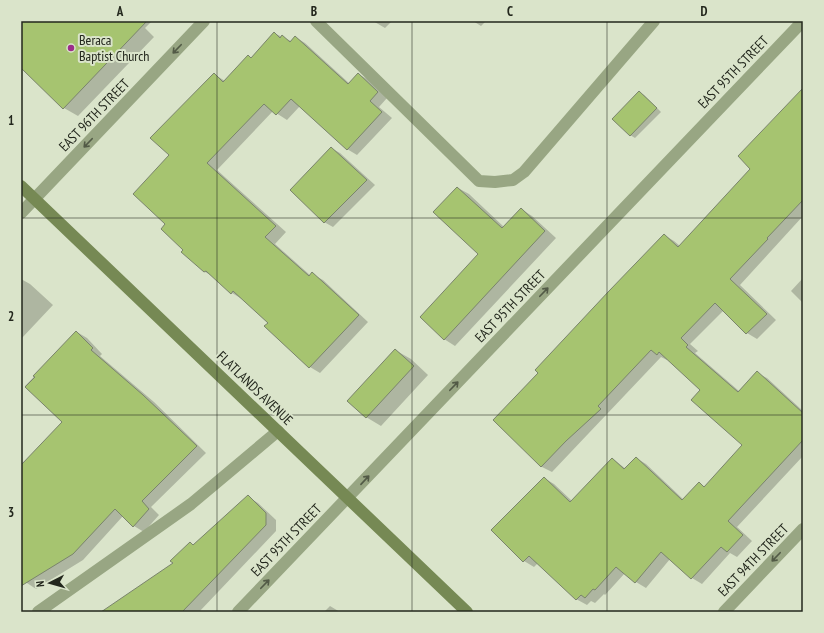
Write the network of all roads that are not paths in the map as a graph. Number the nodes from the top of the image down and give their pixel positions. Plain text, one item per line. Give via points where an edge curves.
1 (204, 21) edge
2 (316, 21) edge
3 (654, 21) edge
4 (803, 21) edge
5 (21, 186) edge
6 (35, 199) junction
7 (21, 213) edge
8 (278, 431) junction
9 (348, 498) junction
10 (803, 529) edge
11 (38, 612) edge
12 (238, 612) edge
13 (467, 612) edge
14 (724, 612) edge

1 -> 6 street, EAST 96TH STREET
2 - 3 street via 479,181 495,182 513,180 524,172
9 -> 4 street, EAST 95TH STREET
5 - 6 main road, FLATLANDS AVENUE
6 - 7 street, EAST 96TH STREET
6 - 8 main road, FLATLANDS AVENUE
8 - 9 main road, FLATLANDS AVENUE
8 - 11 street via 191,504
12 -> 9 street, EAST 95TH STREET
9 - 13 main road, FLATLANDS AVENUE
10 -> 14 street, EAST 94TH STREET

